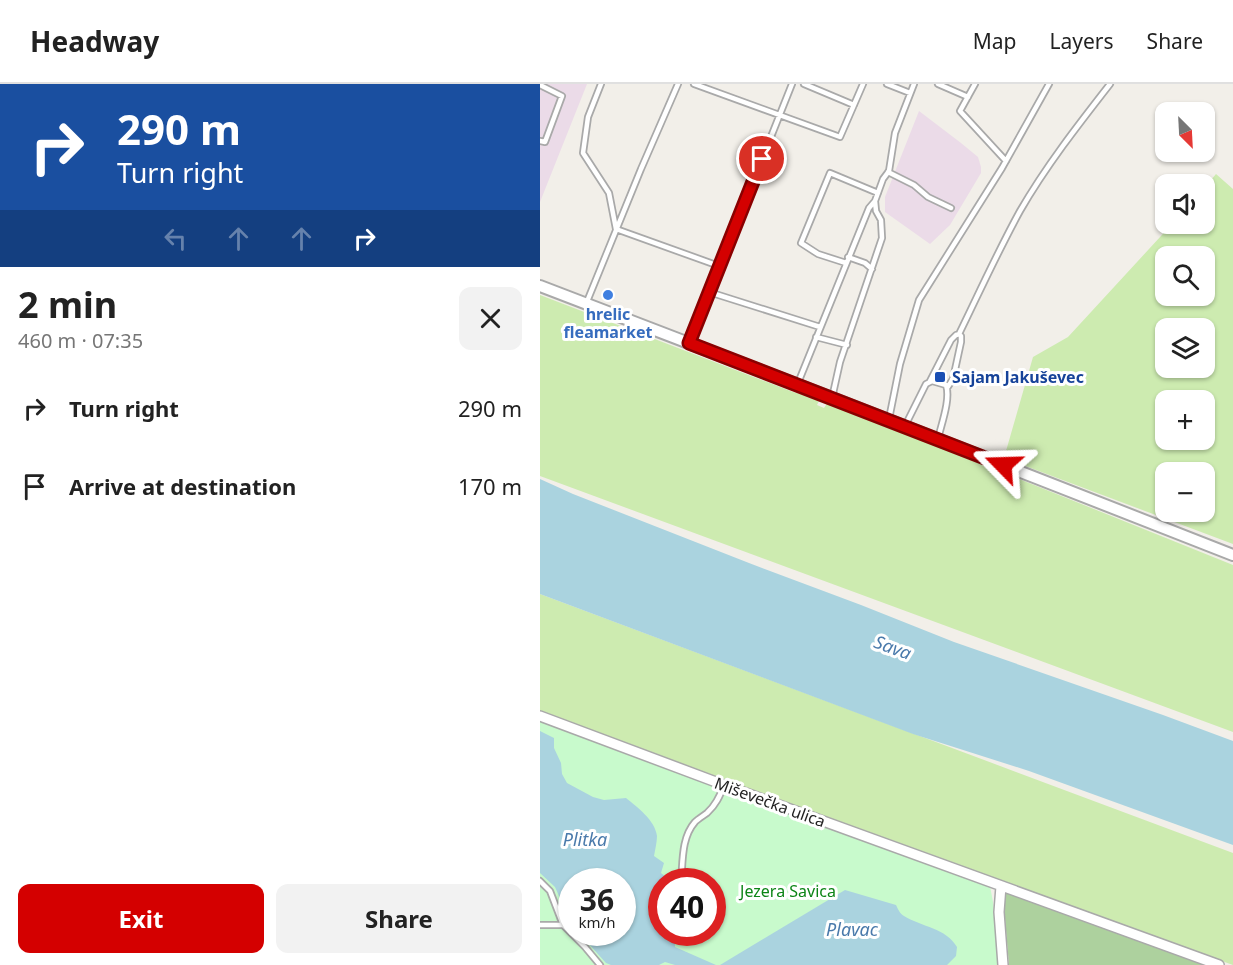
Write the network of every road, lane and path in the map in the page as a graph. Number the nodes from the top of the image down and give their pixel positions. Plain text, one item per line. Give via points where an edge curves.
1 (601, 84) edge
2 (678, 84) edge
3 (694, 84) edge
4 (792, 84) edge
5 (804, 84) edge
6 (863, 84) edge
7 (887, 84) edge
8 (914, 84) edge
9 (938, 84) edge
10 (975, 84) edge
11 (1049, 84) edge
12 (1110, 84) edge
13 (540, 85) edge
14 (910, 93) junction
15 (968, 97) junction
16 (854, 105) junction
17 (779, 116) junction
18 (540, 141) edge
19 (1006, 161) junction
20 (888, 172) junction
21 (878, 193) junction
22 (875, 201) junction
23 (951, 208) dead end
24 (616, 229) junction
25 (848, 257) junction
26 (846, 264) junction
27 (719, 266) junction
28 (872, 269) junction
29 (540, 286) edge
30 (709, 292) junction
31 (585, 304) junction
32 (820, 327) junction
33 (959, 334) junction
34 (816, 337) junction
35 (689, 343) junction
36 (846, 345) junction
37 (930, 382) junction
38 (797, 384) junction
39 (947, 388) junction
40 (832, 398) junction
41 (889, 420) junction
42 (905, 426) junction
43 (938, 439) junction
44 (1233, 555) edge
45 (540, 716) edge
46 (724, 785) junction
47 (682, 868) edge
48 (540, 881) edge
49 (1001, 886) junction
50 (558, 912) edge
51 (540, 925) edge
52 (558, 925) edge
53 (584, 946) edge
54 (600, 965) edge
55 (1003, 965) edge
56 (1219, 965) edge

1 - 24 lane via 588,117 583,153 609,193
2 - 24 lane
3 - 17 lane
4 - 17 lane
5 - 16 lane
6 - 16 lane
7 - 14 lane
8 - 14 lane
9 - 15 lane
10 - 15 lane
11 - 19 lane
12 - 33 lane via 1061,147 1021,209
13 - 18 lane via 562,96 545,142
14 - 20 lane via 895,133
15 - 19 lane via 960,111
16 - 17 lane via 840,137
17 - 27 lane
19 - 41 lane via 919,300
20 - 21 lane
20 - 23 lane
21 - 22 lane
21 - 26 lane via 830,173 801,243
22 - 25 lane
22 - 28 lane via 882,238
24 - 27 lane
24 - 31 lane
25 - 26 lane
25 - 28 lane
26 - 32 lane
27 - 30 lane
28 - 36 lane
29 - 31 street
30 - 32 lane
30 - 35 lane
31 - 35 street
32 - 34 lane
33 - 37 lane via 951,340
33 - 39 lane via 953,379
34 - 36 lane
34 - 38 lane
35 - 38 street
36 - 40 lane
37 - 39 lane
37 - 42 lane
38 - 40 street
39 - 43 lane
40 - 41 street
41 - 42 street
42 - 43 street
43 - 44 street
45 - 46 street, Miševečka ulica
46 - 47 lane via 717,802 689,832
46 - 49 street, Miševečka ulica
48 - 50 lane via 550,891
49 - 55 street
49 - 56 street, Miševečka ulica
51 - 52 lane
53 - 54 lane

